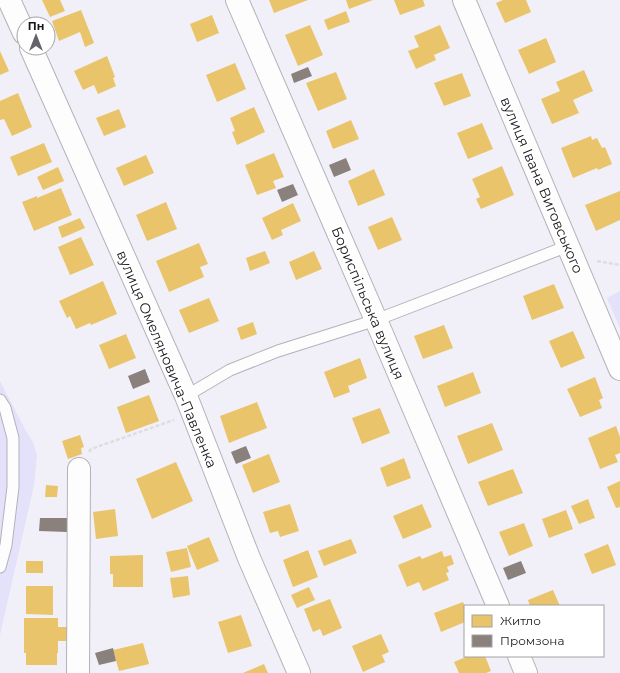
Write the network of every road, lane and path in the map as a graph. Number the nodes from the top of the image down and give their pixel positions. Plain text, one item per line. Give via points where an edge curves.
1 (9, 0) edge
2 (237, 0) edge
3 (464, 0) edge
4 (16, 16) edge
5 (35, 56) edge
6 (568, 246) junction
7 (376, 320) junction
8 (620, 369) edge
9 (0, 400) edge
10 (189, 405) junction
11 (79, 469) joint
12 (0, 567) edge
13 (498, 605) edge
14 (519, 657) edge
15 (78, 673) edge
16 (299, 673) edge
17 (526, 673) edge

1 - 4 street
2 - 7 street, Бориспільська вулиця
3 - 6 street, вулиця Івана Виговського
5 - 10 street, вулиця Омеляновича-Павленка
6 - 7 lane
6 - 8 street, вулиця Івана Виговського
7 - 10 lane via 278,351 230,370
7 - 13 street, Бориспільська вулиця
9 - 12 lane via 14,438 13,487 6,545
10 - 11 path via 91,449
10 - 16 street, вулиця Омеляновича-Павленка via 249,558
11 - 15 street
14 - 17 street

